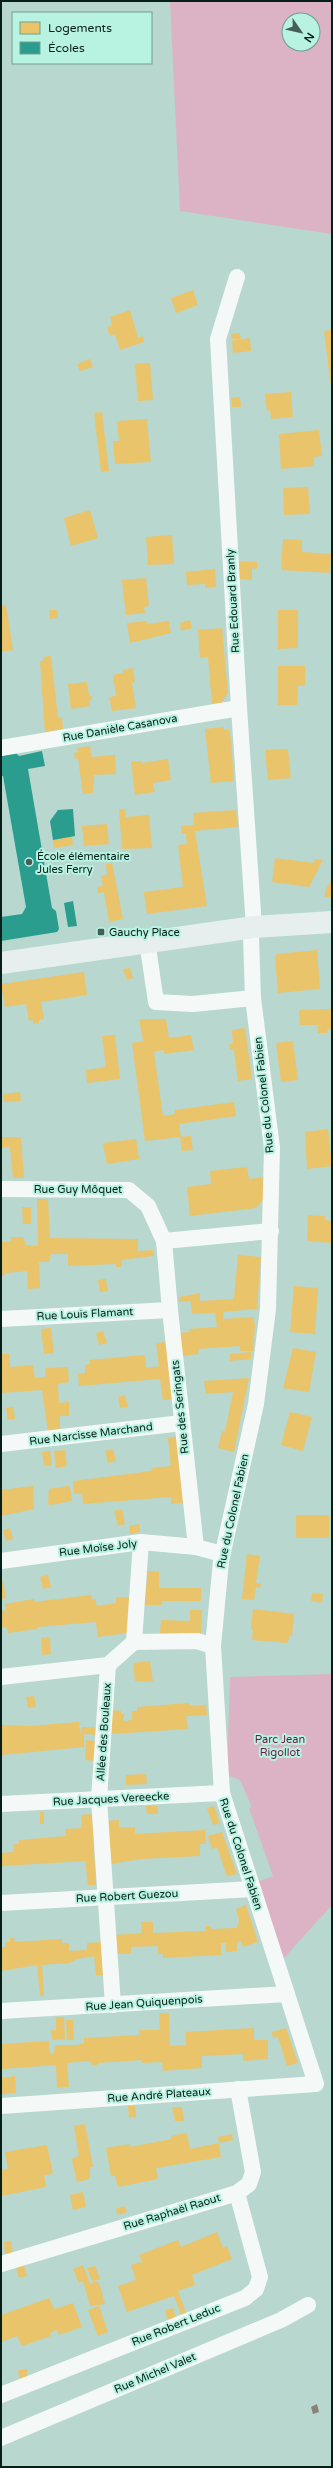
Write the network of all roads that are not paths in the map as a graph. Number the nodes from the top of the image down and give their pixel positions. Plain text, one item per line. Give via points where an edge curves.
1 (237, 277) dead end
2 (239, 708) junction
3 (1, 748) edge
4 (332, 922) edge
5 (254, 927) junction
6 (146, 941) junction
7 (1, 963) edge
8 (253, 998) junction
9 (1, 1189) edge
10 (271, 1231) junction
11 (164, 1241) junction
12 (170, 1310) junction
13 (1, 1319) edge
14 (182, 1424) junction
15 (1, 1444) edge
16 (141, 1542) junction
17 (196, 1547) junction
18 (222, 1554) junction
19 (1, 1560) edge
20 (134, 1642) junction
21 (213, 1646) junction
22 (108, 1665) junction
23 (1, 1677) edge
24 (222, 1793) junction
25 (99, 1799) junction
26 (1, 1804) edge
27 (253, 1889) junction
28 (105, 1897) junction
29 (1, 1903) edge
30 (287, 1994) junction
31 (113, 2004) junction
32 (1, 2011) edge
33 (316, 2084) joint
34 (238, 2089) junction
35 (1, 2106) edge
36 (237, 2193) junction
37 (1, 2264) edge
38 (308, 2305) dead end
39 (1, 2395) edge
40 (1, 2438) edge

1 - 2 street, Rue Edouard Branly via 218,339
2 - 3 street, Rue Danièle Casanova
2 - 5 street, Rue Edouard Branly
4 - 5 main road
5 - 6 main road
5 - 8 street, Rue du Colonel Fabien via 251,937
6 - 7 main road
6 - 8 street via 156,1002 193,1004
8 - 10 street, Rue du Colonel Fabien via 272,1148
9 - 11 street, Rue Guy Môquet via 129,1190 148,1206
10 - 11 street
10 - 18 street, Rue du Colonel Fabien via 268,1309 256,1404
11 - 12 street, Rue des Seringats
12 - 13 street, Rue Louis Flamant
12 - 14 street, Rue des Seringats
14 - 15 street, Rue Narcisse Marchand
14 - 17 street, Rue des Seringats
16 - 17 street, Rue Moïse Joly
16 - 19 street, Rue Moïse Joly
16 - 20 street
17 - 18 street
18 - 21 street, Rue du Colonel Fabien
20 - 21 street via 197,1642
20 - 22 street
21 - 24 street, Rue du Colonel Fabien
22 - 23 street
22 - 25 street, Allée des Bouleaux
24 - 25 street, Rue Jacques Vereecke
24 - 27 street, Rue du Colonel Fabien
25 - 26 street, Rue Jacques Vereecke
25 - 28 street, Allée des Bouleaux
27 - 28 street, Rue Robert Guezou
27 - 30 street, Rue du Colonel Fabien
28 - 29 street, Rue Robert Guezou
28 - 31 street, Allée des Bouleaux
30 - 31 street, Rue Jean Quiquenpois
30 - 33 street, Rue du Colonel Fabien
31 - 32 street, Rue Jean Quiquenpois
33 - 34 street, Rue André Plateaux
34 - 35 street, Rue André Plateaux
34 - 36 street, Rue Raphaël Raout via 253,2172 250,2184
36 - 37 street, Rue Raphaël Raout
36 - 39 street, Rue Robert Leduc via 260,2277 256,2289 245,2298
38 - 40 street, Rue Michel Valet via 281,2320

